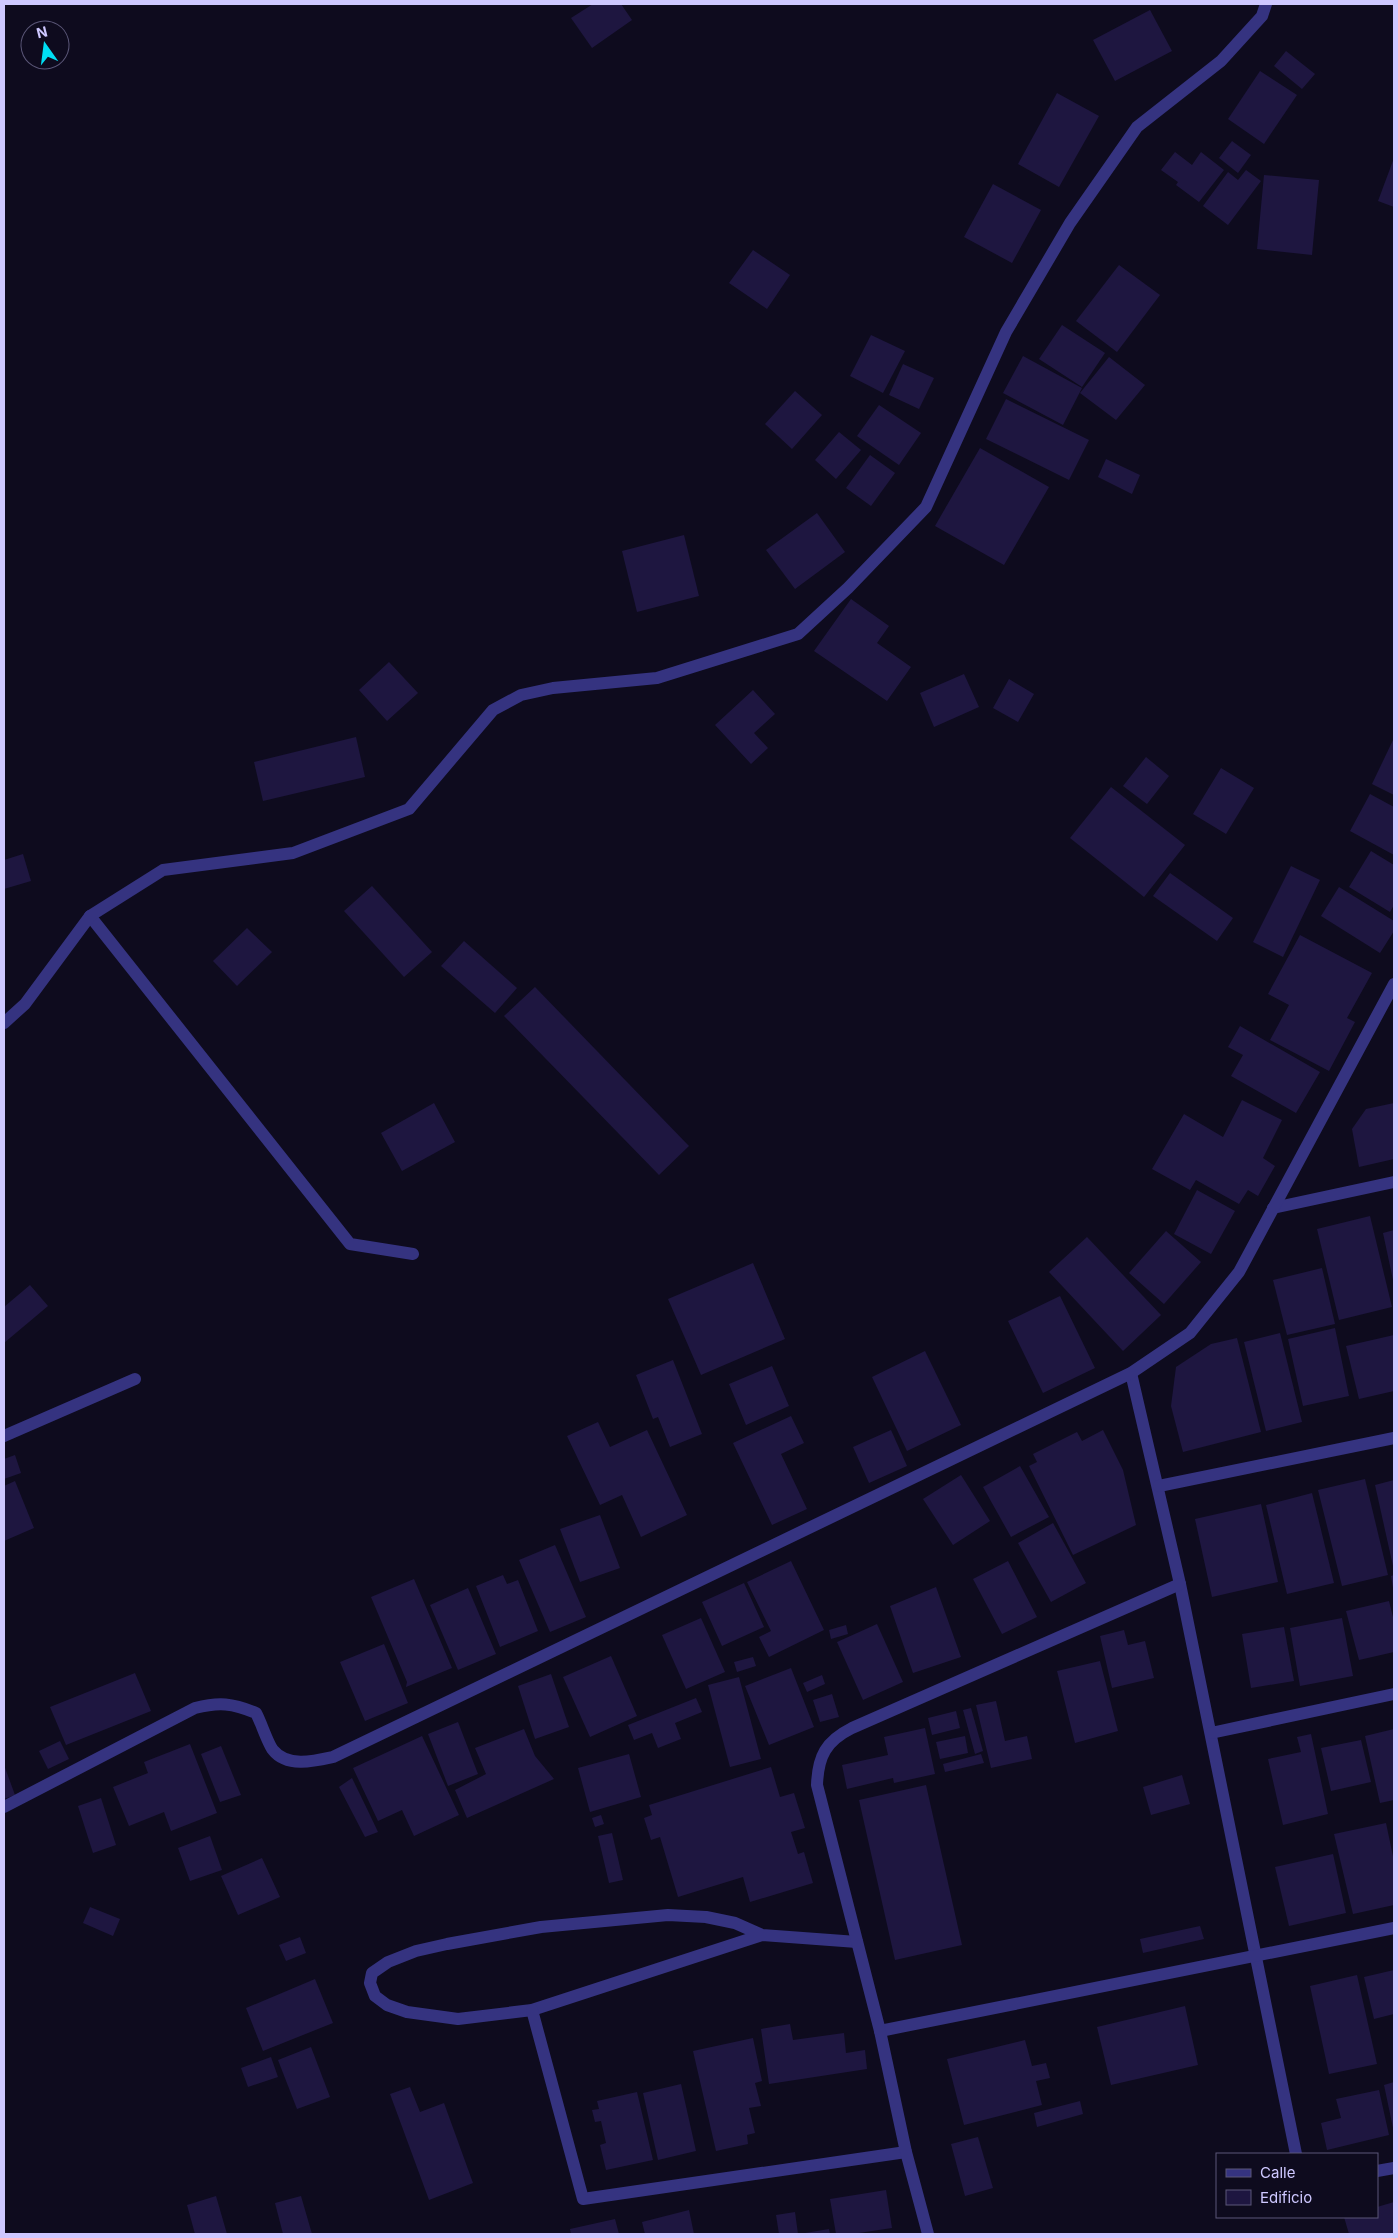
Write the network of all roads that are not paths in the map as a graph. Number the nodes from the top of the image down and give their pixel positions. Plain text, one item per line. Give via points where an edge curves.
1 (1266, 4) edge
2 (90, 916) junction
3 (1394, 984) edge
4 (4, 1023) edge
5 (1394, 1182) edge
6 (1273, 1208) junction
7 (413, 1254) dead end
8 (1131, 1373) junction
9 (135, 1379) dead end
10 (4, 1436) edge
11 (1394, 1438) edge
12 (1159, 1486) junction
13 (1180, 1584) junction
14 (1394, 1694) edge
15 (1211, 1733) junction
16 (4, 1807) edge
17 (1394, 1928) edge
18 (762, 1935) junction
19 (857, 1942) junction
20 (1256, 1957) junction
21 (532, 2010) junction
22 (880, 2031) junction
23 (906, 2152) junction
24 (1296, 2153) edge
25 (1394, 2168) edge
26 (1378, 2171) edge
27 (928, 2234) edge

1 - 2 street via 1262,16 1221,61 1137,127 1070,223 1006,332 926,507 848,588 798,634 658,678 553,688 521,695 493,710 409,809 293,853 163,870
2 - 4 street via 25,1004
2 - 7 street via 350,1244
3 - 6 street
5 - 6 street
6 - 8 street via 1239,1272 1190,1333
8 - 12 street
8 - 16 street via 333,1756 309,1763 288,1759 273,1750 256,1713 216,1703 194,1708
9 - 10 street
11 - 12 street
12 - 13 street
13 - 15 street
13 - 19 street via 836,1736 817,1766 816,1785
14 - 15 street
15 - 20 street
17 - 20 street
18 - 19 street
18 - 21 street
18 - 21 street via 736,1923 668,1915 541,1927 416,1951 372,1972 370,1983 375,1996 387,2005 432,2016 458,2019
19 - 22 street
20 - 22 street
20 - 24 street
21 - 23 street via 583,2199
22 - 23 street
23 - 27 street
25 - 26 street

